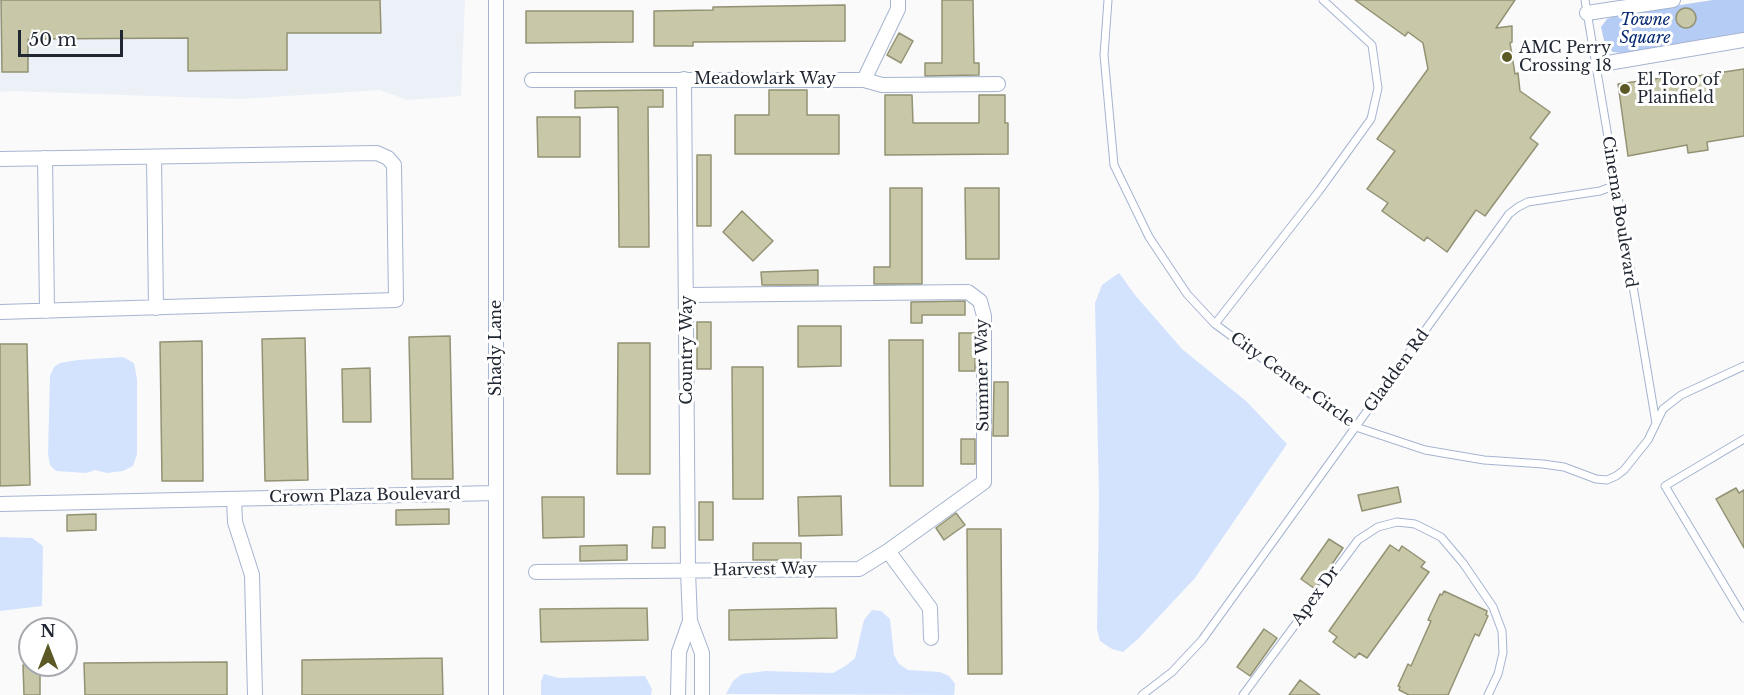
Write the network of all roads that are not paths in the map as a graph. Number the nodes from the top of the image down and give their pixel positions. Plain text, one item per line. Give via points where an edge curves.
1 (496, 0) edge
2 (898, 0) edge
3 (1108, 0) edge
4 (1323, 0) edge
5 (1673, 0) edge
6 (1586, 7) edge
7 (1744, 40) edge
8 (1596, 65) junction
9 (684, 79) junction
10 (532, 80) dead end
11 (864, 80) junction
12 (998, 84) dead end
13 (154, 157) junction
14 (45, 158) junction
15 (0, 159) edge
16 (1616, 185) junction
17 (687, 295) junction
18 (156, 308) junction
19 (47, 311) junction
20 (0, 312) edge
21 (1215, 324) junction
22 (1744, 366) edge
23 (1656, 423) junction
24 (1356, 427) junction
25 (1744, 439) edge
26 (496, 493) junction
27 (234, 499) junction
28 (0, 504) edge
29 (888, 551) junction
30 (688, 571) junction
31 (536, 572) dead end
32 (1744, 618) edge
33 (690, 621) junction
34 (931, 638) dead end
35 (255, 695) edge
36 (496, 695) edge
37 (678, 695) edge
38 (702, 695) edge
39 (1142, 695) edge
40 (1244, 695) edge
41 (1488, 695) edge

1 - 26 street, Shady Lane
2 - 11 street via 898,9
3 - 21 lane, City Center Circle via 1104,55 1114,165 1165,263
4 - 21 lane via 1372,45 1378,88 1371,119
5 - 6 street
6 - 8 lane, Cinema Boulevard
7 - 8 street
8 - 16 lane, Cinema Boulevard
9 - 10 street, Meadowlark Way
9 - 11 street, Meadowlark Way
9 - 17 street, Country Way
11 - 12 street, Meadowlark Way via 882,85
13 - 14 street
13 - 18 street
13 - 18 street via 377,153 394,165 395,188 396,300
14 - 15 street
14 - 19 street
16 - 23 lane, Cinema Boulevard
16 - 24 lane, Gladden Rd via 1528,202 1509,214
17 - 29 street, Summer Way via 968,292 980,301 984,316 984,482
17 - 30 street, Country Way
18 - 19 street
19 - 20 street
21 - 24 lane, City Center Circle
22 - 23 lane, City Center Circle via 1681,395 1663,409
23 - 24 lane, City Center Circle via 1624,470 1607,480 1564,467 1425,450
24 - 39 lane, Gladden Rd via 1202,639 1172,672
25 - 32 lane via 1665,486
26 - 27 street, Crown Plaza Boulevard
26 - 36 street, Shady Lane
27 - 28 street, Crown Plaza Boulevard
27 - 35 street via 235,522 252,574
29 - 30 street, Harvest Way via 859,569
29 - 34 street via 930,608
30 - 31 street, Harvest Way
30 - 33 street, Country Way
33 - 37 street via 679,652
33 - 38 street via 702,653
40 - 41 lane, Apex Dr via 1358,540 1387,523 1406,522 1441,537 1493,607 1502,631 1503,653

